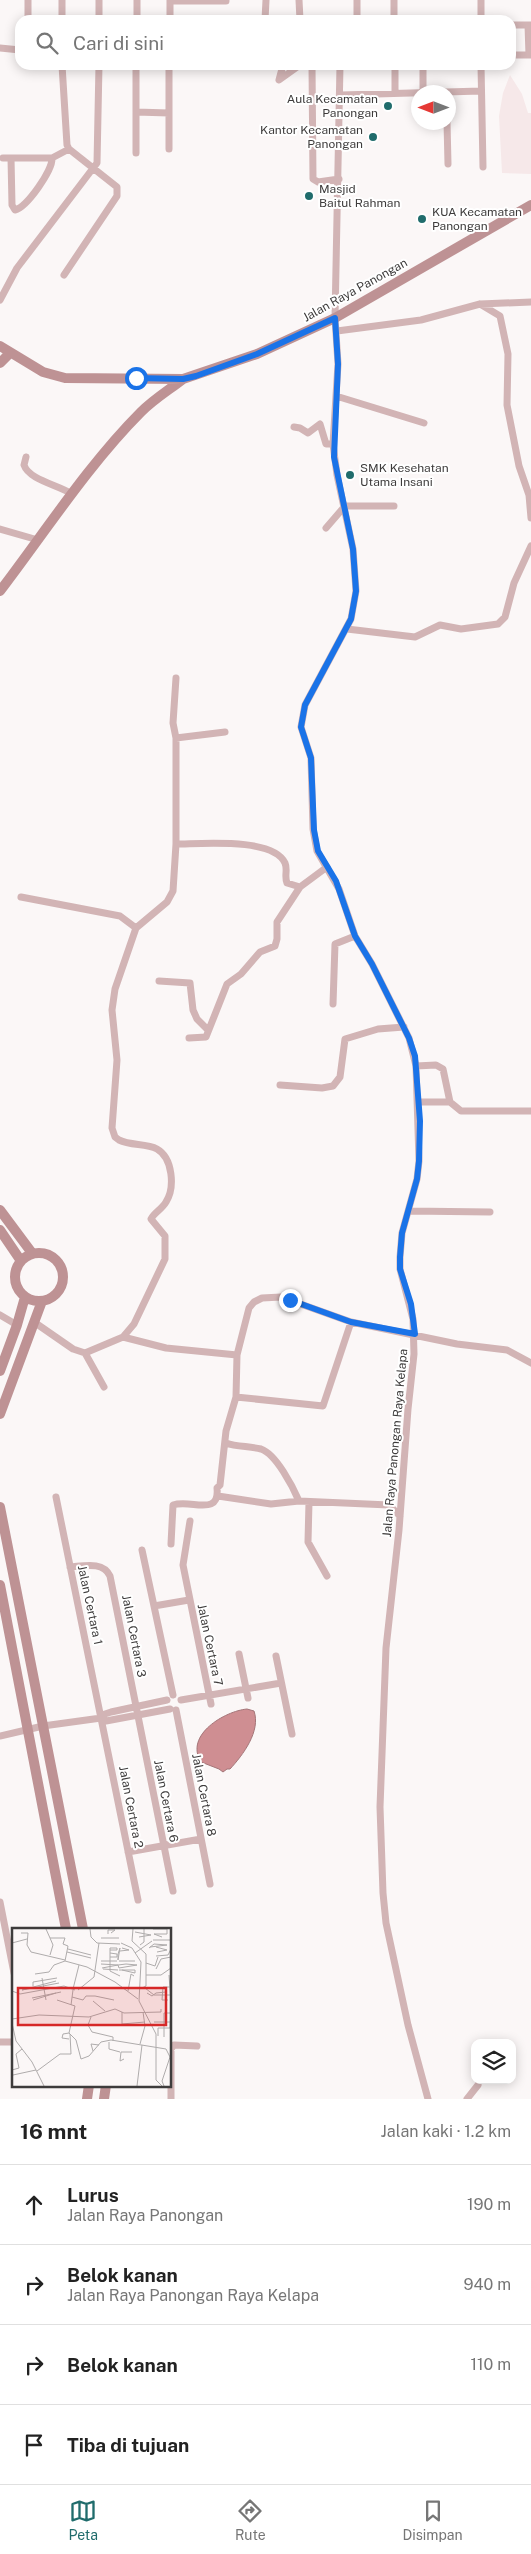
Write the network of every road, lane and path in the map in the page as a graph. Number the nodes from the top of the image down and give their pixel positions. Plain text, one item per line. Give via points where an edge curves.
1 (28, 0) edge
2 (62, 0) edge
3 (99, 0) edge
4 (137, 0) edge
5 (266, 0) edge
6 (299, 0) edge
7 (357, 0) edge
8 (394, 0) edge
9 (481, 0) edge
10 (170, 1) edge
11 (226, 1) edge
12 (28, 15) edge
13 (62, 15) edge
14 (99, 15) edge
15 (136, 15) edge
16 (170, 15) edge
17 (265, 15) edge
18 (300, 15) edge
19 (357, 15) edge
20 (394, 15) edge
21 (481, 15) edge
22 (516, 25) edge
23 (529, 25) edge
24 (0, 48) edge
25 (15, 50) edge
26 (516, 55) edge
27 (530, 55) edge
28 (62, 70) edge
29 (99, 70) edge
30 (136, 70) edge
31 (169, 70) edge
32 (282, 70) edge
33 (293, 70) edge
34 (312, 70) edge
35 (340, 70) edge
36 (395, 70) edge
37 (423, 70) edge
38 (481, 70) edge
39 (424, 85) edge
40 (481, 91) junction
41 (411, 92) edge
42 (456, 92) edge
43 (395, 93) junction
44 (341, 95) junction
45 (136, 112) junction
46 (170, 113) junction
47 (448, 130) edge
48 (69, 150) junction
49 (169, 150) dead end
50 (136, 153) dead end
51 (52, 158) junction
52 (448, 164) dead end
53 (483, 167) dead end
54 (94, 168) junction
55 (338, 179) junction
56 (531, 205) edge
57 (64, 275) dead end
58 (0, 300) edge
59 (531, 302) edge
60 (480, 304) junction
61 (335, 318) junction
62 (337, 331) junction
63 (0, 346) edge
64 (9, 354) junction
65 (0, 363) edge
66 (162, 379) junction
67 (183, 379) junction
68 (166, 392) junction
69 (336, 396) junction
70 (424, 423) dead end
71 (294, 427) dead end
72 (333, 444) junction
73 (26, 457) dead end
74 (72, 494) junction
75 (345, 506) junction
76 (394, 506) dead end
77 (531, 518) edge
78 (326, 528) dead end
79 (0, 529) edge
80 (38, 540) junction
81 (531, 546) edge
82 (0, 591) edge
83 (347, 629) junction
84 (176, 678) dead end
85 (225, 732) dead end
86 (176, 738) junction
87 (176, 844) junction
88 (328, 867) junction
89 (300, 886) junction
90 (21, 897) dead end
91 (136, 928) junction
92 (355, 936) junction
93 (159, 981) dead end
94 (333, 1004) dead end
95 (404, 1027) junction
96 (208, 1030) junction
97 (189, 1038) dead end
98 (416, 1066) junction
99 (280, 1084) dead end
100 (418, 1102) junction
101 (450, 1102) junction
102 (531, 1111) edge
103 (0, 1210) edge
104 (409, 1211) junction
105 (490, 1212) dead end
106 (0, 1230) edge
107 (32, 1253) junction
108 (20, 1261) junction
109 (25, 1297) junction
110 (42, 1301) junction
111 (0, 1315) edge
112 (34, 1322) junction
113 (351, 1322) junction
114 (18, 1325) junction
115 (415, 1334) junction
116 (123, 1338) junction
117 (85, 1353) junction
118 (237, 1355) junction
119 (531, 1363) edge
120 (0, 1371) edge
121 (104, 1387) dead end
122 (236, 1397) junction
123 (0, 1414) edge
124 (226, 1443) junction
125 (218, 1496) junction
126 (56, 1497) dead end
127 (299, 1501) junction
128 (309, 1502) junction
129 (0, 1507) edge
130 (400, 1516) junction
131 (190, 1521) dead end
132 (171, 1544) dead end
133 (142, 1550) dead end
134 (70, 1567) junction
135 (327, 1576) dead end
136 (0, 1585) edge
137 (189, 1600) junction
138 (154, 1606) junction
139 (239, 1654) dead end
140 (276, 1656) dead end
141 (281, 1683) junction
142 (246, 1689) junction
143 (210, 1695) junction
144 (170, 1698) junction
145 (248, 1698) dead end
146 (181, 1700) junction
147 (211, 1704) dead end
148 (136, 1706) junction
149 (173, 1710) junction
150 (138, 1715) junction
151 (101, 1718) junction
152 (43, 1726) junction
153 (28, 1730) junction
154 (292, 1734) dead end
155 (0, 1736) edge
156 (201, 1839) junction
157 (164, 1846) junction
158 (128, 1852) junction
159 (210, 1884) dead end
160 (173, 1892) dead end
161 (138, 1900) dead end
162 (0, 1902) edge
163 (66, 1928) edge
164 (83, 1928) edge
165 (12, 1963) edge
166 (197, 2046) dead end
167 (478, 2085) dead end
168 (89, 2086) edge
169 (106, 2086) edge
170 (87, 2099) edge
171 (104, 2099) edge
172 (171, 2099) edge
173 (428, 2099) edge
174 (467, 2099) edge

1 - 12 street
2 - 13 street
3 - 14 street
4 - 15 street
5 - 17 street
6 - 18 street
7 - 19 street
8 - 20 street
9 - 21 street
10 - 11 street
10 - 16 street
22 - 23 street
23 - 27 street
24 - 25 street
26 - 27 street
28 - 48 street
29 - 54 street
30 - 45 street
31 - 46 street
32 - 33 street via 279,80
34 - 55 street via 314,179 318,182
35 - 44 street, Jalan Raya Panongan Raya Kelapa
36 - 43 street
37 - 39 street
38 - 40 street
40 - 42 street
40 - 53 street
41 - 43 street
43 - 44 street
44 - 55 street, Jalan Raya Panongan Raya Kelapa
45 - 46 street
45 - 50 street
46 - 49 street
47 - 52 street
48 - 51 street
48 - 54 street
51 - 51 street via 7,158 15,210 25,204 51,170
54 - 57 street via 117,187 118,196
54 - 58 street via 17,268
55 - 61 street, Jalan Raya Panongan Raya Kelapa
56 - 61 street, Jalan Raya Panongan
59 - 60 street
60 - 62 street via 421,320
60 - 77 street via 500,316 507,344 507,404 519,466 529,495
61 - 62 street, Jalan Raya Panongan Raya Kelapa
61 - 67 street, Jalan Raya Panongan via 257,354
62 - 69 street, Jalan Raya Panongan Raya Kelapa
63 - 64 street, Jalan Raya Panongan
64 - 65 street
64 - 66 street, Jalan Raya Panongan via 43,372 65,378
66 - 67 street, Jalan Raya Panongan
66 - 68 street
67 - 68 street, Jalan Raya Panongan
68 - 74 street, Jalan Raya Panongan via 142,412
69 - 70 street
69 - 72 street, Jalan Raya Panongan Raya Kelapa
71 - 72 street via 308,433 320,424 326,444
72 - 75 street, Jalan Raya Panongan Raya Kelapa
73 - 74 street via 24,465 28,473
74 - 80 street, Jalan Raya Panongan
75 - 76 street
75 - 78 street
75 - 83 street, Jalan Raya Panongan Raya Kelapa via 356,591
79 - 80 street
80 - 82 street, Jalan Raya Panongan
81 - 83 street via 514,583 505,618 498,624 460,629 440,625 415,637
83 - 88 street, Jalan Raya Panongan Raya Kelapa via 323,669 302,716 301,727 311,758 315,840
84 - 86 street via 173,723
85 - 86 street
86 - 87 street
87 - 89 street via 232,844 262,848 285,863 287,882
87 - 91 street via 170,898
88 - 89 street
88 - 92 street, Jalan Raya Panongan Raya Kelapa via 339,888
89 - 96 street via 277,922 276,944 260,952 241,974 227,984
90 - 91 street via 120,916
91 - 116 street via 113,1000 117,1060 112,1128 115,1137 124,1142 161,1152 171,1181 168,1199 151,1219 165,1236 165,1259 138,1318
92 - 94 street via 335,944
92 - 95 street, Jalan Raya Panongan Raya Kelapa
93 - 96 street via 190,983 193,1010
95 - 98 street, Jalan Raya Panongan Raya Kelapa via 412,1043
95 - 99 street via 378,1029 345,1039 340,1077 333,1086
96 - 97 street via 204,1038
98 - 100 street, Jalan Raya Panongan Raya Kelapa
98 - 101 street via 443,1069
100 - 101 street
100 - 104 street, Jalan Raya Panongan Raya Kelapa via 419,1161
101 - 102 street via 461,1111
103 - 107 street
104 - 105 street
104 - 115 street, Jalan Raya Panongan Raya Kelapa via 400,1246 400,1269 411,1304
106 - 108 street
107 - 108 street
107 - 110 street via 52,1256 63,1272 59,1291
108 - 109 street via 14,1278
109 - 110 street
109 - 114 street
110 - 112 street
111 - 114 street
112 - 117 street via 73,1349
112 - 123 street
113 - 115 street
113 - 118 street via 281,1297 262,1298 249,1308
113 - 122 street via 323,1406
114 - 120 street
115 - 119 street via 457,1344 507,1350
115 - 130 street, Jalan Raya Panongan Raya Kelapa
116 - 117 street
116 - 118 street via 166,1348
117 - 121 street
118 - 122 street
122 - 124 street via 226,1431
124 - 125 street
124 - 127 street via 269,1453 289,1478
125 - 127 street via 272,1504
125 - 132 street via 212,1505 173,1505
126 - 134 street, Jalan Certara 1
127 - 128 street
128 - 130 street via 389,1504
128 - 135 street via 308,1542
129 - 152 street
130 - 173 street, Jalan Raya Panongan Raya Kelapa via 382,1714 380,1807 383,1893 404,2007
131 - 137 street, Jalan Certara 7 via 182,1565
133 - 138 street, Jalan Certara 8
134 - 148 street, Jalan Certara 3 via 97,1565 107,1570
134 - 151 street, Jalan Certara 1
136 - 153 street
137 - 138 street
137 - 143 street, Jalan Certara 7
138 - 144 street, Jalan Certara 8
139 - 142 street
140 - 141 street
141 - 142 street
141 - 154 street
142 - 143 street
142 - 145 street
143 - 146 street
143 - 147 street, Jalan Certara 7
144 - 146 street
144 - 148 street
144 - 149 street, Jalan Certara 8
146 - 149 street via 181,1706
148 - 150 street, Jalan Certara 3
148 - 151 street
149 - 150 street
149 - 156 street, Jalan Certara 8
150 - 151 street via 106,1721
150 - 157 street, Jalan Certara 6
151 - 152 street
151 - 158 street, Jalan Certara 2
152 - 153 street
152 - 164 street
153 - 155 street
153 - 163 street
156 - 157 street
156 - 159 street, Jalan Certara 8
157 - 158 street
157 - 160 street, Jalan Certara 6
158 - 161 street, Jalan Certara 2
162 - 165 street
166 - 172 street via 174,2045 171,2049
167 - 174 street
168 - 170 street
169 - 171 street

